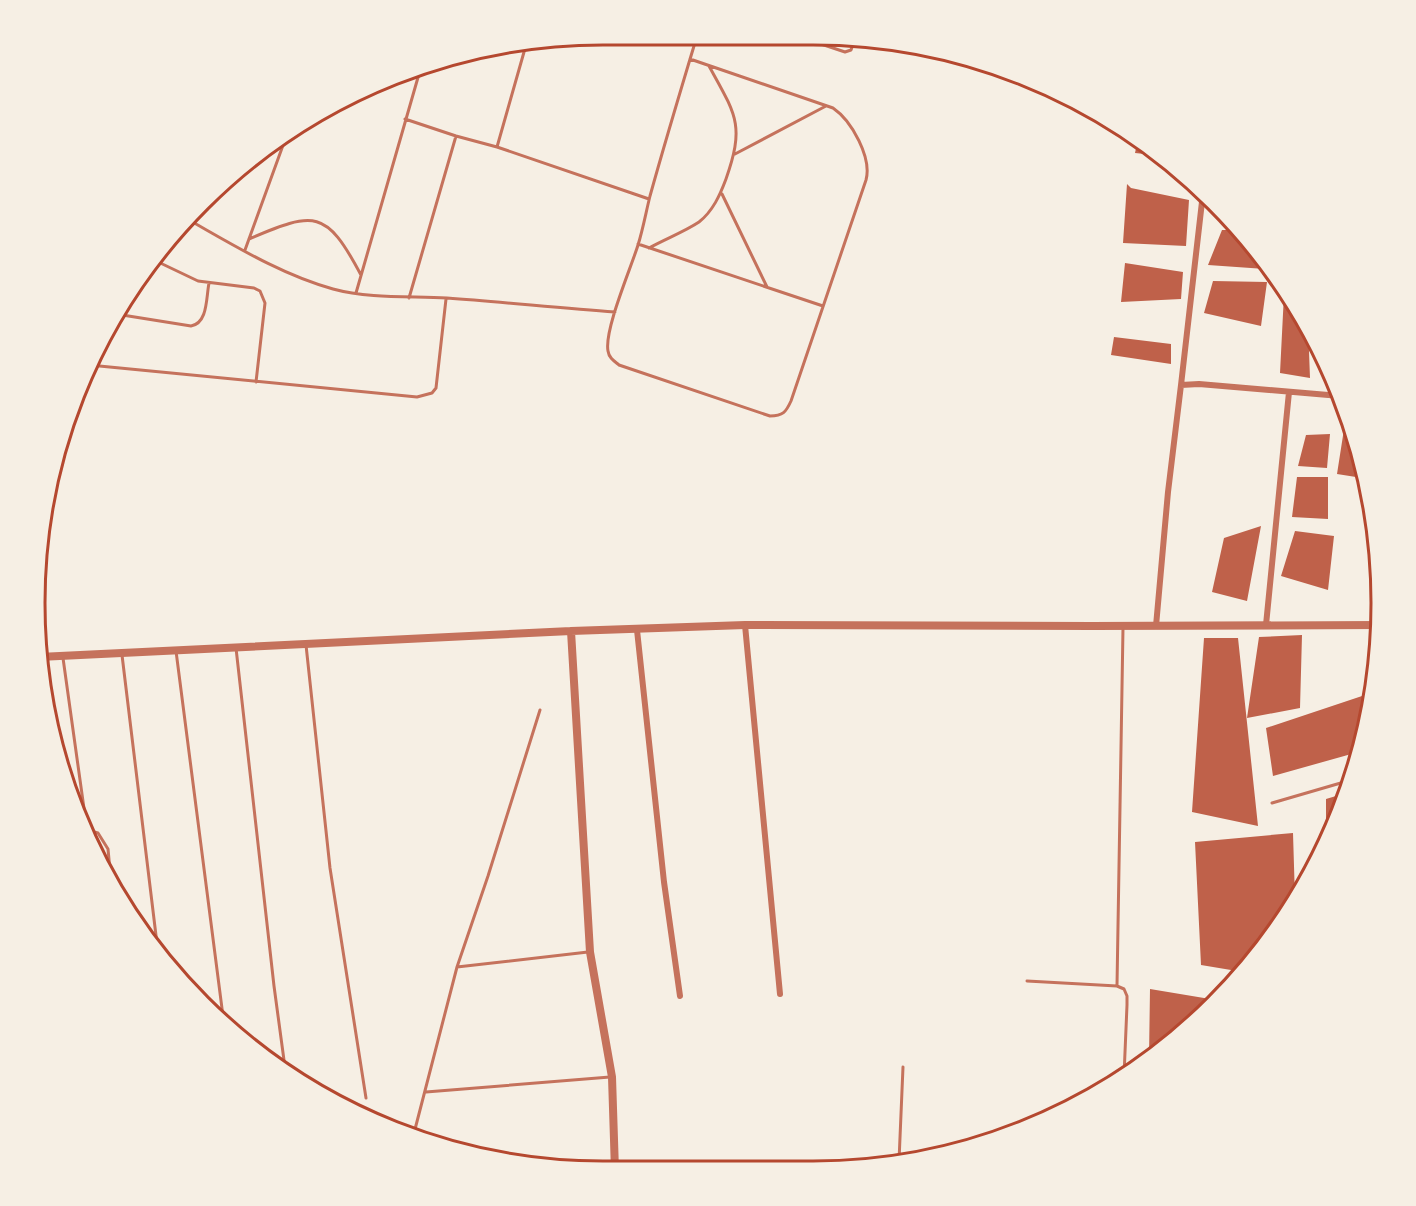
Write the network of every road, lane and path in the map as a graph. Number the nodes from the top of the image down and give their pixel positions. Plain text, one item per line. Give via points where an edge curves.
1 (694, 45) edge
2 (825, 45) edge
3 (852, 46) edge
4 (524, 51) edge
5 (690, 59) junction
6 (708, 65) junction
7 (417, 77) edge
8 (826, 106) junction
9 (405, 119) junction
10 (456, 136) junction
11 (281, 147) edge
12 (497, 147) junction
13 (735, 154) junction
14 (721, 193) junction
15 (649, 199) junction
16 (1202, 202) edge
17 (194, 223) edge
18 (249, 238) junction
19 (638, 244) junction
20 (649, 248) junction
21 (245, 250) junction
22 (160, 263) edge
23 (361, 275) junction
24 (209, 283) junction
25 (767, 286) junction
26 (356, 293) junction
27 (409, 298) junction
28 (446, 298) junction
29 (823, 306) junction
30 (615, 312) junction
31 (125, 315) edge
32 (98, 366) edge
33 (256, 382) junction
34 (1181, 385) junction
35 (1289, 392) junction
36 (1331, 395) edge
37 (745, 625) junction
38 (1266, 625) junction
39 (1370, 625) edge
40 (1123, 626) junction
41 (1156, 626) junction
42 (637, 630) junction
43 (571, 631) junction
44 (306, 645) junction
45 (236, 648) junction
46 (176, 651) junction
47 (122, 653) junction
48 (63, 656) junction
49 (48, 657) edge
50 (540, 710) dead end
51 (1341, 783) edge
52 (1272, 803) dead end
53 (84, 808) edge
54 (94, 832) edge
55 (109, 862) edge
56 (156, 938) edge
57 (590, 952) junction
58 (457, 967) junction
59 (1027, 981) dead end
60 (1117, 986) junction
61 (780, 994) dead end
62 (680, 996) dead end
63 (222, 1011) edge
64 (284, 1061) edge
65 (1124, 1066) edge
66 (903, 1067) dead end
67 (612, 1077) junction
68 (425, 1092) junction
69 (366, 1098) dead end
70 (415, 1128) edge
71 (899, 1154) edge
72 (615, 1161) edge

1 - 5 lane
2 - 3 lane via 845,52
4 - 12 lane
5 - 6 lane
5 - 15 lane
6 - 8 lane
6 - 13 lane via 734,115
7 - 9 lane
8 - 13 lane
8 - 29 lane via 841,113 849,124 865,155 868,172
9 - 10 lane
9 - 23 lane
10 - 12 lane
10 - 27 lane
11 - 18 lane
12 - 15 lane
13 - 14 lane
14 - 20 lane via 699,222
14 - 25 lane
15 - 19 lane
16 - 34 street
17 - 21 lane
18 - 21 lane
18 - 23 lane via 293,221 321,222 342,241
19 - 20 lane
19 - 30 lane
20 - 25 lane
21 - 26 lane via 313,283
22 - 24 lane
23 - 26 lane
24 - 31 lane via 204,315 198,325
24 - 33 lane via 254,288 264,297
25 - 29 lane
26 - 27 lane
27 - 28 lane
28 - 30 lane
28 - 33 lane via 436,388 428,395 401,396
29 - 30 lane via 787,411 777,416 619,365 608,351
32 - 33 lane
34 - 35 street
34 - 41 street
35 - 36 street
35 - 38 street
37 - 40 street
37 - 42 street
37 - 61 street
38 - 39 street
38 - 41 street
40 - 41 street
40 - 60 lane
42 - 43 street
42 - 62 street
43 - 44 street
43 - 57 street
44 - 45 street
44 - 69 lane via 330,868
45 - 46 street
45 - 64 lane
46 - 47 street
46 - 63 lane
47 - 48 street
47 - 56 lane
48 - 49 street
48 - 53 lane
50 - 58 lane
51 - 52 lane
54 - 55 lane via 108,849
57 - 58 lane
57 - 67 street
58 - 68 lane
59 - 60 lane
60 - 65 lane via 1127,996
66 - 71 lane
67 - 68 lane
67 - 72 street
68 - 70 lane

